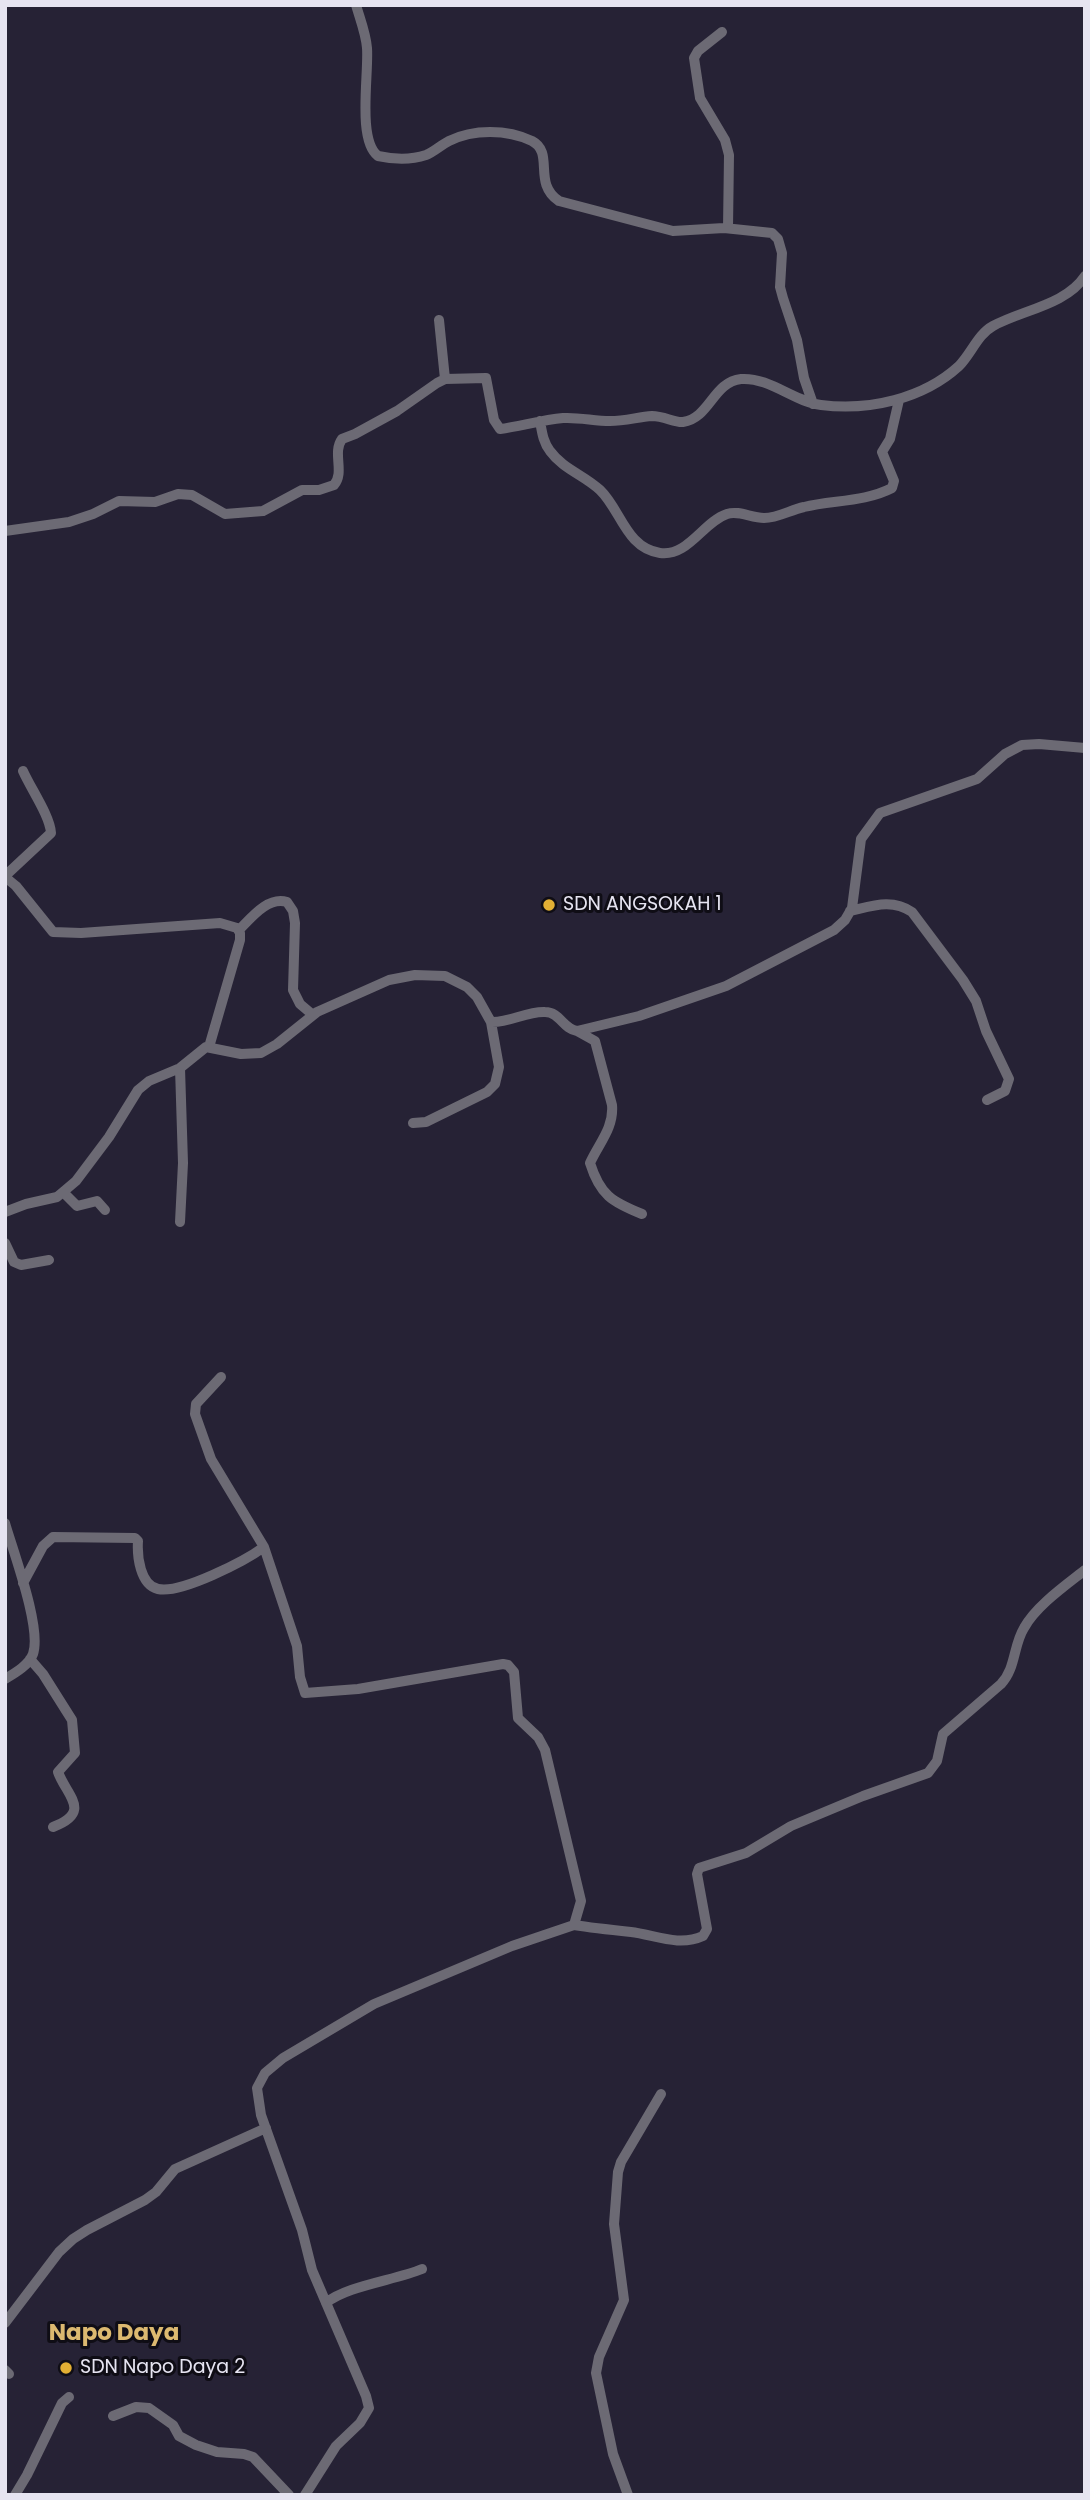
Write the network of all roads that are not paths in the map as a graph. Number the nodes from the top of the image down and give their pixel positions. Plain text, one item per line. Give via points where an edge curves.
1 (356, 5) edge
2 (722, 32) dead end
3 (728, 229) junction
4 (1085, 276) edge
5 (439, 320) dead end
6 (445, 379) junction
7 (899, 400) junction
8 (813, 404) junction
9 (540, 421) junction
10 (5, 531) edge
11 (1085, 748) edge
12 (23, 771) dead end
13 (5, 877) edge
14 (850, 911) junction
15 (239, 930) junction
16 (313, 1015) junction
17 (491, 1022) junction
18 (577, 1031) junction
19 (209, 1047) junction
20 (180, 1068) junction
21 (987, 1100) dead end
22 (413, 1123) dead end
23 (63, 1192) junction
24 (105, 1210) dead end
25 (5, 1212) edge
26 (642, 1214) dead end
27 (180, 1222) dead end
28 (5, 1243) edge
29 (49, 1260) dead end
30 (220, 1377) dead end
31 (5, 1523) edge
32 (264, 1547) junction
33 (1085, 1570) edge
34 (23, 1583) junction
35 (30, 1660) junction
36 (5, 1679) edge
37 (54, 1827) dead end
38 (574, 1925) junction
39 (662, 2094) dead end
40 (265, 2128) junction
41 (422, 2269) dead end
42 (326, 2303) junction
43 (5, 2323) edge
44 (69, 2397) dead end
45 (113, 2416) dead end
46 (15, 2495) edge
47 (289, 2495) edge
48 (306, 2495) edge
49 (628, 2495) edge

1 - 3 street via 367,51 369,145 378,156 427,155 465,134 516,136 539,146 545,185 559,201 673,231
2 - 3 street via 694,58 700,98 729,155
3 - 8 street via 772,233 778,239 780,287
4 - 7 street via 1061,296 987,330 949,374
5 - 6 street
6 - 9 street via 486,378 498,428
6 - 10 street via 342,439 334,485 302,490 263,511 225,514 192,495 178,494 155,502 120,501 69,522
7 - 8 street via 844,408
7 - 9 street via 890,439 882,452 894,481 892,488 874,496 806,506 777,517 727,514 669,554 655,552 629,534 598,488 555,458
8 - 9 street via 777,387 741,379 718,392 701,414 682,422 665,416
11 - 14 street via 1022,745 977,779 880,813 863,832
12 - 13 street via 51,833
13 - 15 street via 52,932 220,923
14 - 18 street via 822,938 726,986 639,1016
14 - 21 street via 888,903 905,906 963,980 1009,1079 1005,1091
15 - 16 street via 271,903 287,902 295,923 293,990
15 - 19 street via 236,956
16 - 17 street via 389,980 442,975 470,990
16 - 19 street via 257,1054
17 - 18 street via 545,1012 555,1015 568,1030
17 - 22 street via 499,1068 495,1084 426,1122
18 - 26 street via 594,1041 613,1113 590,1163 593,1174 610,1199
19 - 20 street
20 - 23 street via 138,1090 109,1137
20 - 27 street
23 - 24 street via 76,1206 97,1201
23 - 25 street
28 - 29 street via 21,1265
30 - 32 street via 194,1409 211,1459
31 - 34 street
32 - 34 street via 213,1574 158,1589 140,1569 135,1538 53,1537
32 - 38 street via 297,1646 305,1693 358,1689 503,1664 512,1668 518,1718 545,1751 580,1901
33 - 38 street via 1025,1625 1009,1675 943,1734 929,1773 791,1826 746,1853 699,1868 707,1929 703,1936 671,1941
34 - 35 street via 34,1629
35 - 36 street
35 - 37 street via 52,1686 74,1727 75,1753 58,1772 74,1809 66,1821
38 - 40 street via 374,2004 283,2058 265,2073 257,2088
39 - 49 street via 618,2172 615,2236 624,2300 596,2373 613,2454
40 - 42 street
40 - 43 street via 176,2169 145,2200 73,2239
41 - 42 street
42 - 48 street via 369,2408 336,2446
44 - 46 street
45 - 47 street via 136,2407 149,2408 196,2445 253,2458

